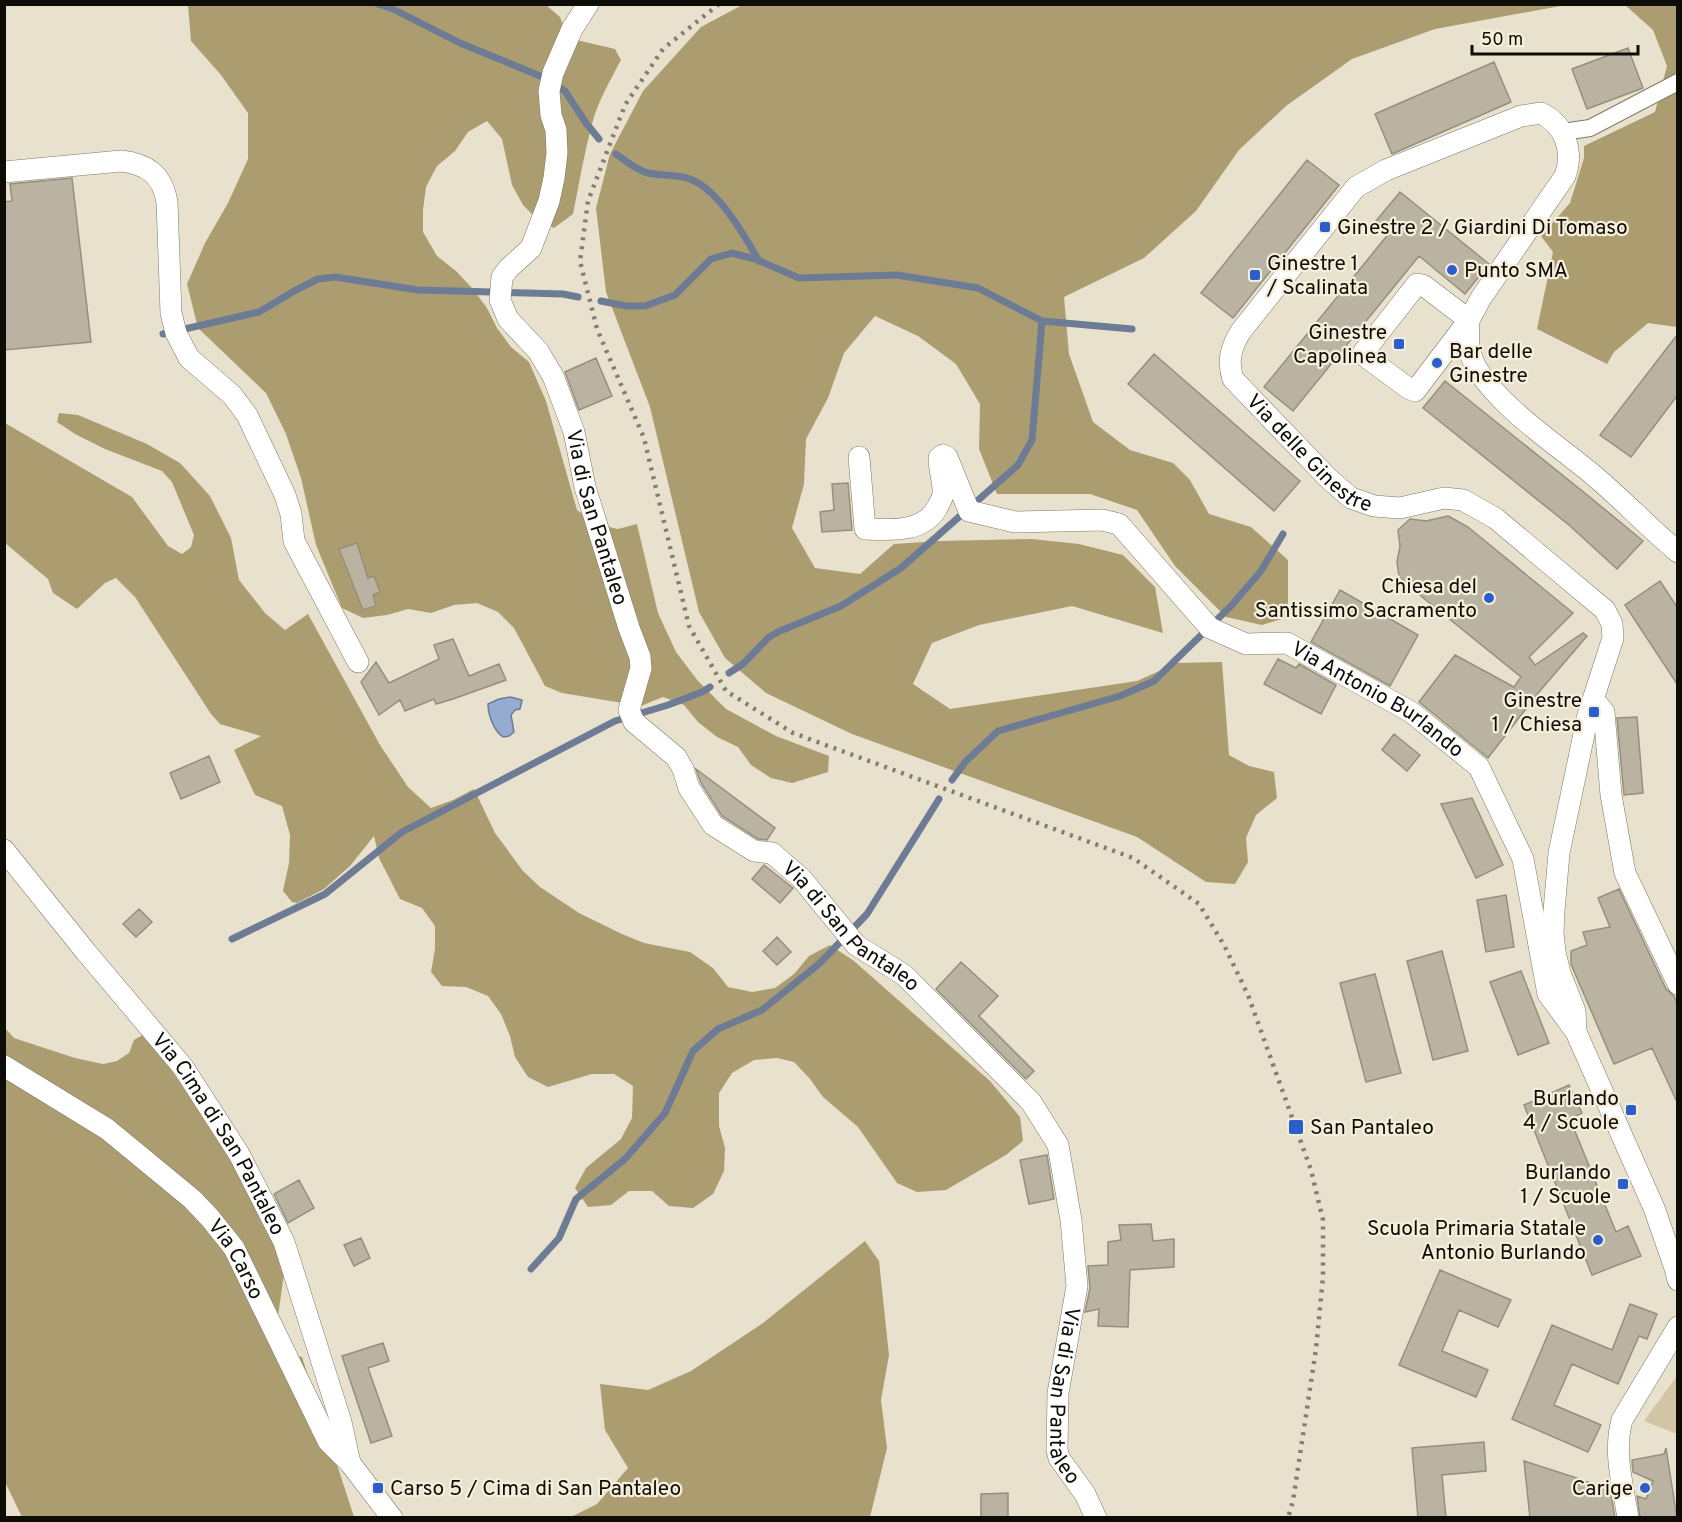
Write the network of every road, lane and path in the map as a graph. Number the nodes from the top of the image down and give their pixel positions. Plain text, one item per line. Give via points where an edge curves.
1 (588, 4) edge
2 (1677, 82) edge
3 (1563, 132) junction
4 (4, 172) edge
5 (1469, 320) junction
6 (859, 457) dead end
7 (1675, 550) edge
8 (1677, 571) edge
9 (358, 662) dead end
10 (1594, 700) junction
11 (4, 850) edge
12 (1677, 984) edge
13 (1576, 1032) junction
14 (4, 1066) edge
15 (1677, 1280) edge
16 (1677, 1327) edge
17 (350, 1463) junction
18 (392, 1518) edge
19 (1096, 1518) edge
20 (1628, 1518) edge

1 - 19 street, Via di San Pantaleo via 572,29 549,91 557,153 549,201 531,248 502,277 500,300 508,319 538,351 553,376 574,432 585,487 640,657 630,716 676,757 689,788 713,825 754,851 772,853 801,878 856,945 903,975 1031,1102 1058,1145 1077,1286 1058,1392 1057,1450
2 - 3 street via 1590,128
3 - 5 street via 1569,157 1565,177
3 - 10 street, Via delle Ginestre via 1540,113 1521,116 1386,170 1356,187 1241,331 1229,360 1233,380 1351,498 1374,506 1400,508 1444,498 1463,500 1495,518 1605,610 1613,638
4 - 9 street via 121,161 137,163 157,177 167,202 171,313 176,333 189,358 232,395 247,415 285,495 294,541
5 - 5 street via 1415,391 1363,353 1417,284
5 - 7 street via 1470,356 1495,392
6 - 13 street, Via Antonio Burlando via 865,529 900,530 929,518 943,495 939,458 943,455 969,511 1015,522 1102,520 1119,524 1210,628 1246,644 1287,643 1411,712 1479,767 1523,859 1548,994
7 - 8 street
10 - 12 street via 1604,712 1611,795 1625,873
10 - 13 street, Via delle Ginestre via 1559,852 1554,911 1555,952 1575,1011
11 - 17 street, Via Cima di San Pantaleo via 183,1067 239,1154 284,1242 341,1422
13 - 15 street, Via Antonio Burlando via 1654,1208
14 - 17 street, Via Carso via 107,1129 210,1218 234,1248 328,1441
16 - 20 street via 1618,1432
17 - 18 street, Via Carso

